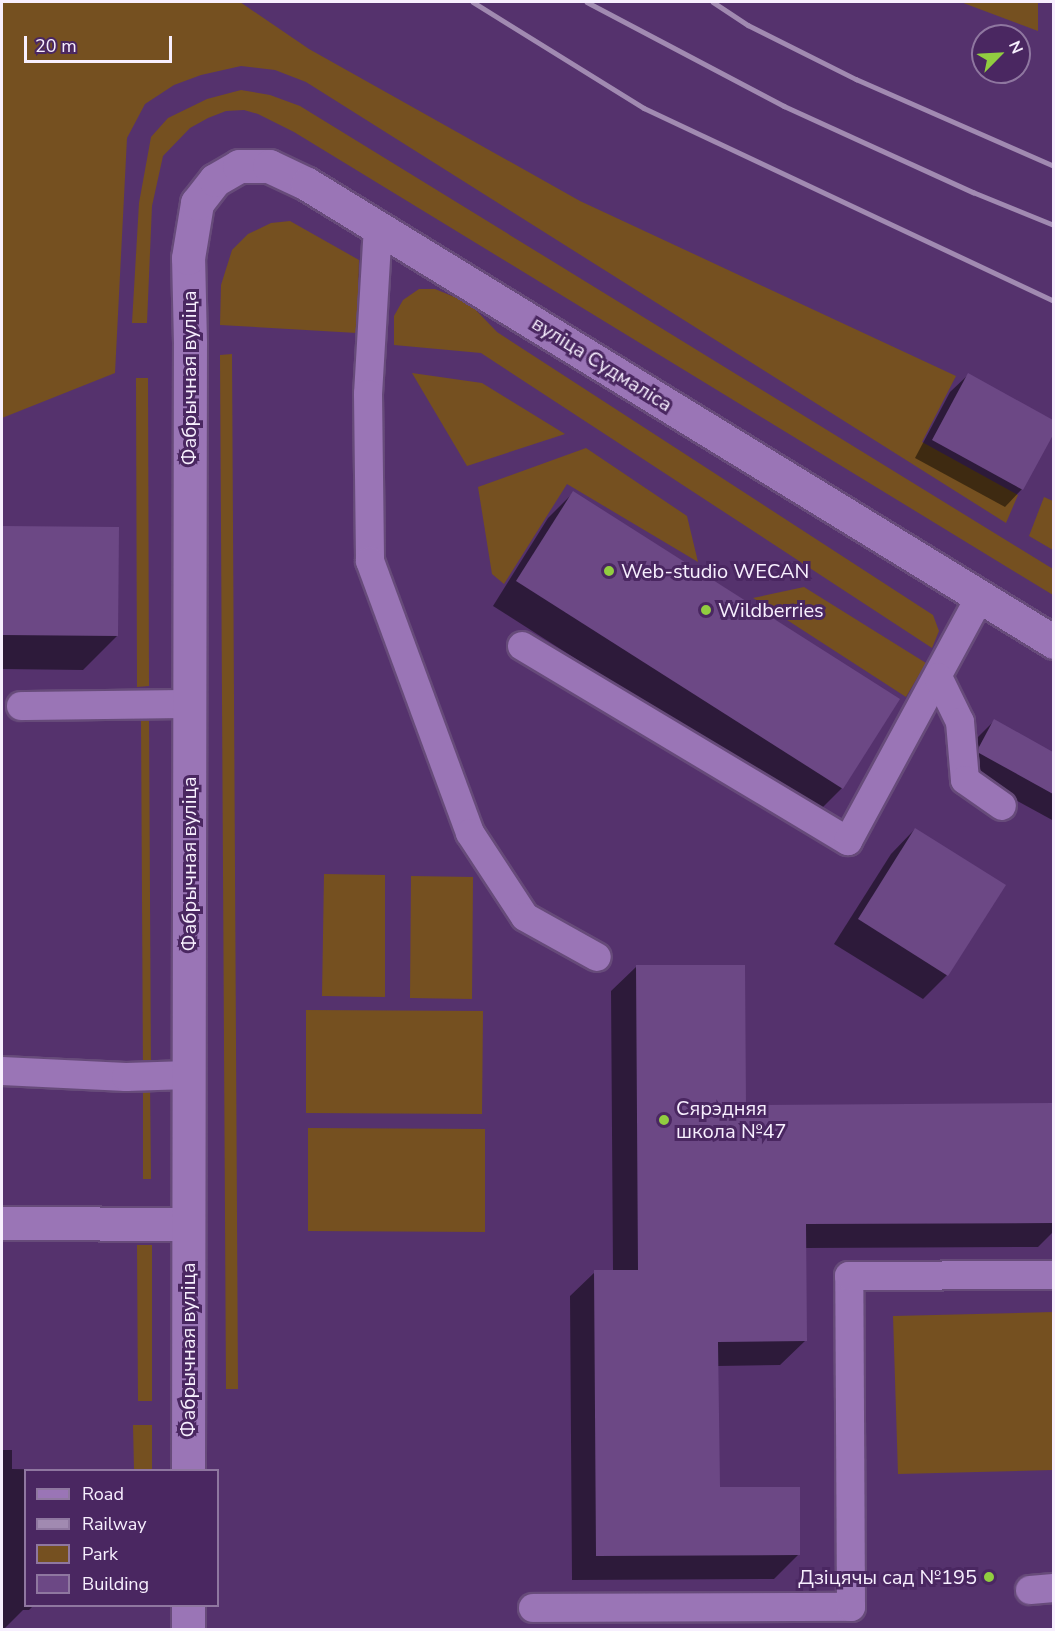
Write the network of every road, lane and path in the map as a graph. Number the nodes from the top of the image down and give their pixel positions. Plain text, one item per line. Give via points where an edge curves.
1 (378, 226) junction
2 (188, 258) joint
3 (980, 597) junction
4 (1053, 642) edge
5 (522, 646) dead end
6 (938, 677) junction
7 (189, 704) junction
8 (21, 706) dead end
9 (1002, 806) dead end
10 (597, 957) dead end
11 (2, 1071) edge
12 (189, 1075) junction
13 (2, 1223) edge
14 (188, 1224) junction
15 (1053, 1275) edge
16 (188, 1469) edge
17 (188, 1607) edge
18 (533, 1608) dead end
19 (188, 1629) edge

1 - 2 street, вуліца Судмаліса via 269,166 239,166 215,180 197,203
1 - 3 street, вуліца Судмаліса
1 - 10 lane via 368,394 370,561 470,833 525,917
2 - 7 street, Фабрычная вуліца
3 - 4 street, вуліца Судмаліса
3 - 6 lane
5 - 6 lane via 848,841
6 - 9 lane via 960,722 965,780
7 - 8 lane
7 - 12 street, Фабрычная вуліца
11 - 12 lane via 126,1077
12 - 14 street, Фабрычная вуліца
13 - 14 street
14 - 16 street, Фабрычная вуліца
15 - 18 lane via 849,1276 850,1606
17 - 19 street

